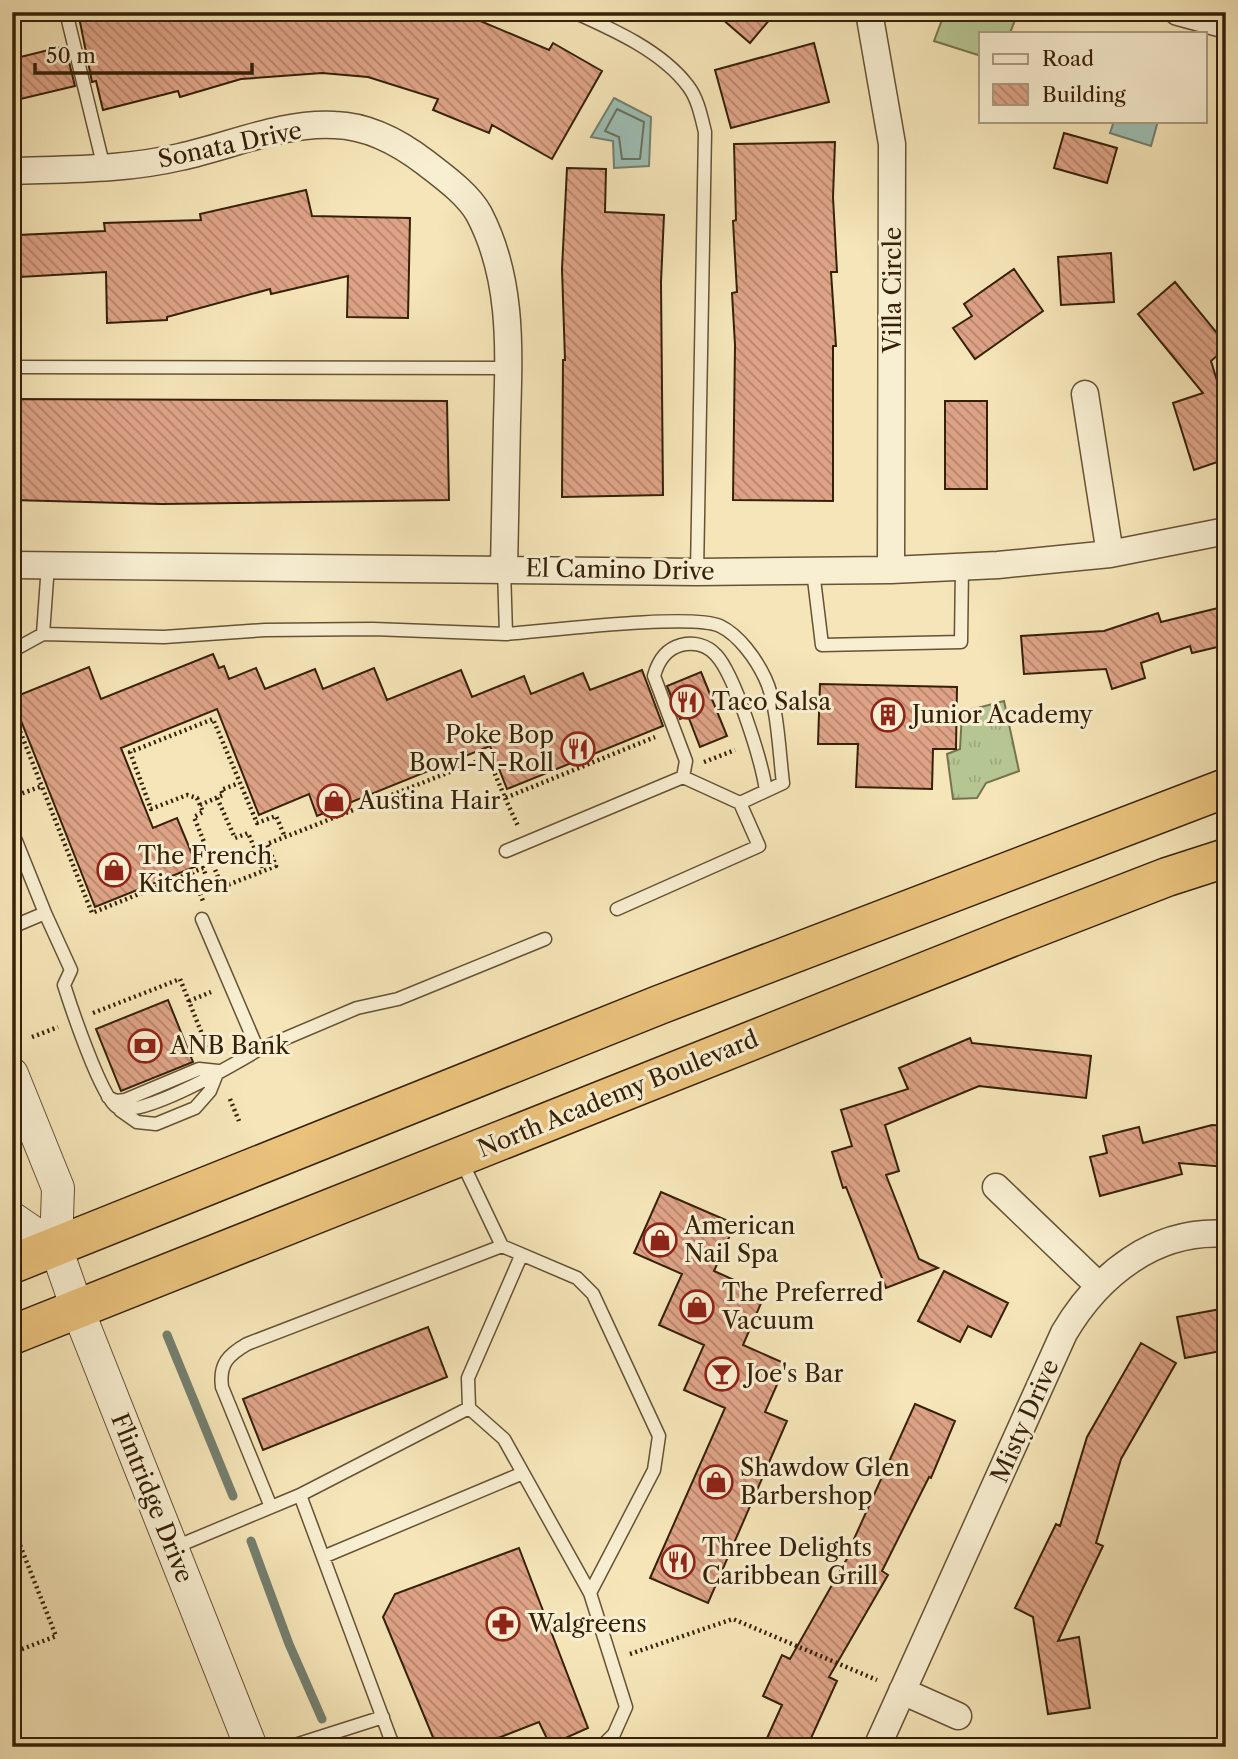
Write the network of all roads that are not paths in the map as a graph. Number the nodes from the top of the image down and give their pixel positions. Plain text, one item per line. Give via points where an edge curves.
1 (66, 12) edge
2 (574, 12) edge
3 (869, 12) edge
4 (1185, 13) edge
5 (1226, 25) edge
6 (104, 169) junction
7 (12, 171) edge
8 (12, 367) edge
9 (508, 368) junction
10 (1085, 394) dead end
11 (1226, 531) edge
12 (1110, 554) junction
13 (12, 565) edge
14 (48, 565) junction
15 (962, 566) junction
16 (504, 569) junction
17 (891, 570) junction
18 (813, 571) junction
19 (697, 572) junction
20 (43, 634) junction
21 (506, 634) junction
22 (12, 651) edge
23 (683, 777) junction
24 (1226, 788) edge
25 (766, 791) junction
26 (740, 803) junction
27 (12, 831) edge
28 (506, 851) dead end
29 (1226, 858) edge
30 (617, 909) dead end
31 (204, 912) road end
32 (46, 913) junction
33 (12, 927) edge
34 (545, 939) dead end
35 (258, 1050) junction
36 (218, 1071) junction
37 (12, 1074) edge
38 (108, 1097) junction
39 (117, 1107) junction
40 (460, 1157) junction
41 (996, 1187) dead end
42 (12, 1218) edge
43 (1226, 1234) edge
44 (502, 1246) junction
45 (57, 1248) junction
46 (521, 1256) junction
47 (12, 1264) edge
48 (1098, 1284) junction
49 (77, 1308) junction
50 (12, 1335) edge
51 (469, 1408) junction
52 (523, 1473) junction
53 (300, 1495) junction
54 (271, 1507) junction
55 (173, 1548) junction
56 (323, 1557) junction
57 (590, 1593) junction
58 (902, 1691) junction
59 (958, 1716) dead end
60 (383, 1717) junction
61 (251, 1747) edge
62 (289, 1747) edge
63 (397, 1747) edge
64 (601, 1747) edge
65 (877, 1747) edge

1 - 6 lane
2 - 19 lane via 640,46 672,70 688,87 705,132
3 - 17 street, Villa Circle via 892,144
4 - 5 street
6 - 7 street, Sonata Drive
6 - 9 street, Sonata Drive via 180,158 286,129 335,125 371,132 400,145 450,181 477,212 498,256 509,331
8 - 9 lane
9 - 16 street, Sonata Drive
10 - 12 street
11 - 12 street, El Camino Drive
12 - 15 street, El Camino Drive
13 - 14 street, El Camino Drive
14 - 16 street, El Camino Drive
14 - 20 lane
15 - 17 street, El Camino Drive
15 - 18 lane via 961,642 822,645
16 - 19 street, El Camino Drive
16 - 21 lane
17 - 18 street, El Camino Drive
18 - 19 street, El Camino Drive
20 - 21 lane via 164,637 373,629
20 - 22 lane
21 - 25 lane via 667,622 722,627 744,646 767,680 783,783
23 - 25 lane via 686,761 654,676 657,664 674,647 698,644 709,648 725,669 762,761
23 - 26 lane
23 - 28 lane
24 - 45 highway via 659,1005
25 - 26 lane
26 - 30 lane via 759,846
27 - 32 lane
29 - 40 highway, North Academy Boulevard via 1012,937
31 - 35 lane
32 - 33 lane
32 - 38 lane via 71,971 64,985
34 - 35 lane
35 - 36 lane
36 - 38 lane via 199,1069 125,1100
36 - 39 lane via 184,1091 133,1111
36 - 39 lane via 210,1091 195,1108 156,1124 137,1122
37 - 45 street, Flintridge Drive via 58,1188
38 - 39 lane
40 - 44 lane
40 - 49 highway, North Academy Boulevard
41 - 48 street
42 - 45 street
43 - 48 street, Misty Drive via 1183,1237 1153,1248
44 - 46 lane
44 - 54 lane via 247,1344 226,1359 220,1372 222,1387
45 - 47 highway
45 - 49 street, Flintridge Drive
46 - 51 lane via 468,1378
46 - 57 lane via 577,1278 593,1294 659,1436 654,1470
48 - 58 street, Misty Drive via 1064,1333
49 - 50 highway, North Academy Boulevard
49 - 55 street, Flintridge Drive
51 - 52 lane via 504,1439
51 - 53 lane
52 - 56 lane
52 - 57 lane
53 - 54 lane
53 - 56 lane
54 - 55 lane
55 - 61 street, Flintridge Drive
56 - 60 lane
57 - 64 lane via 626,1707 614,1734
58 - 59 street
58 - 65 street, Misty Drive
60 - 62 lane
60 - 63 lane

